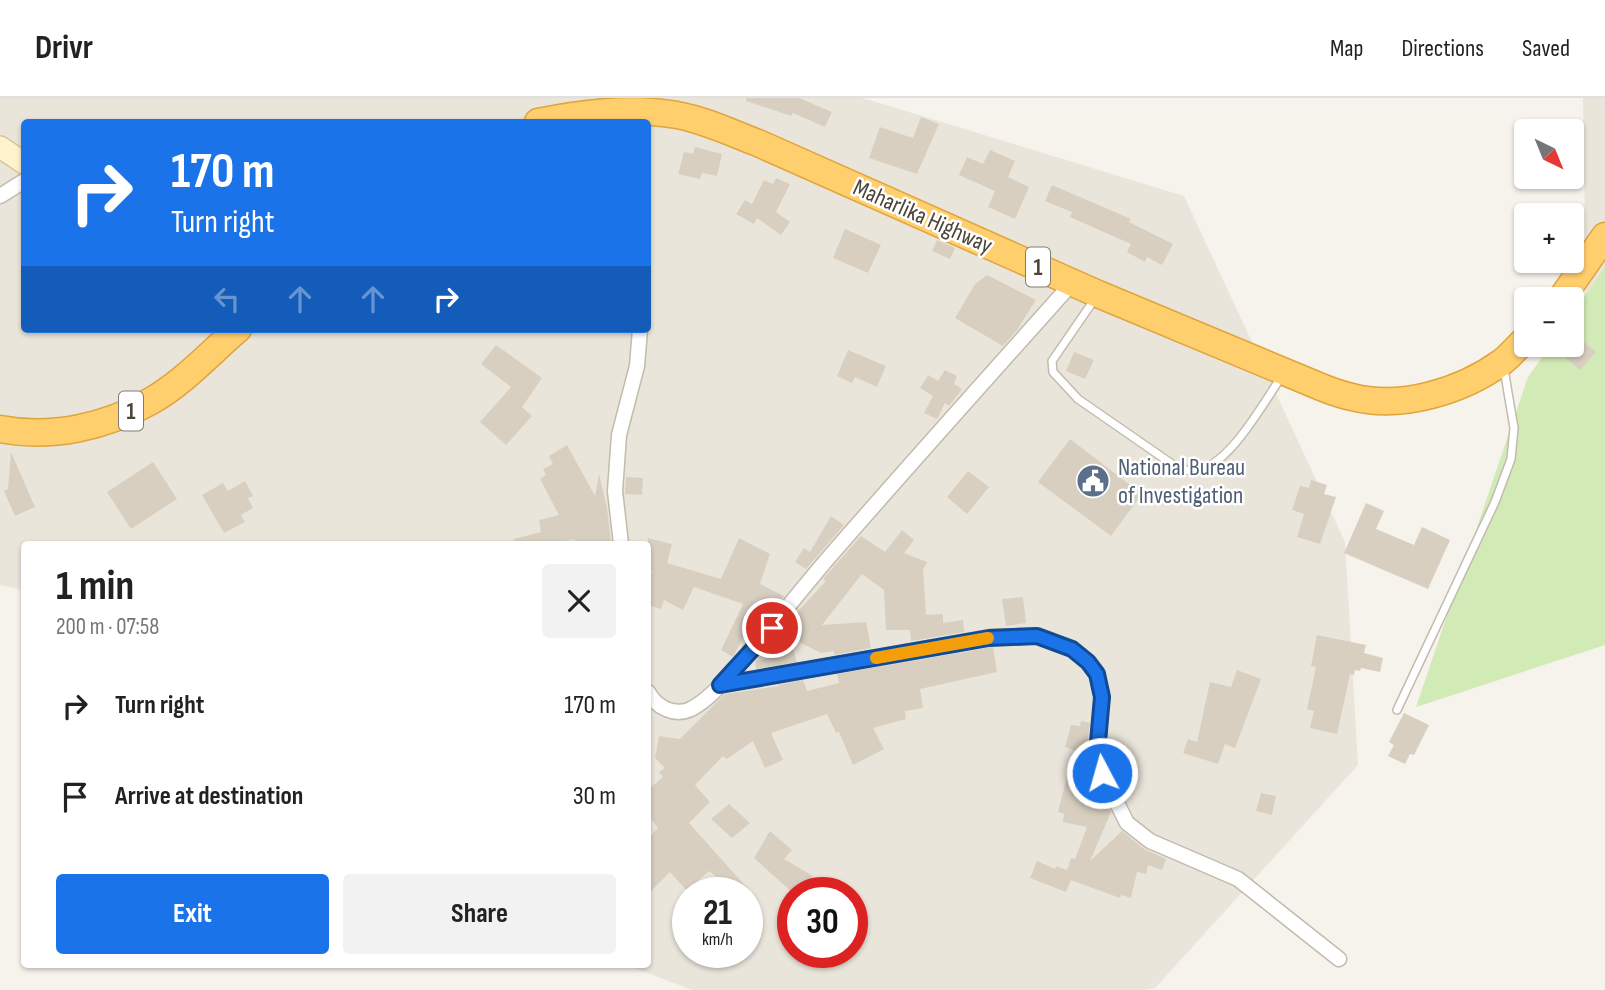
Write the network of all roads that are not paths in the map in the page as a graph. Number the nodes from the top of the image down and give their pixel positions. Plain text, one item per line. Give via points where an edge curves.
1 (553, 119) edge
2 (0, 147) edge
3 (21, 161) edge
4 (21, 183) edge
5 (0, 196) edge
6 (1605, 236) edge
7 (1073, 282) junction
8 (1569, 287) edge
9 (1098, 294) junction
10 (233, 333) edge
11 (640, 333) edge
12 (1514, 350) edge
13 (1503, 361) junction
14 (1284, 372) junction
15 (0, 429) edge
16 (621, 541) edge
17 (720, 685) junction
18 (651, 698) edge
19 (1398, 710) dead end
20 (1339, 959) dead end

1 - 7 highway, Maharlika Highway / 1 via 610,112 678,115 758,143
2 - 3 street
4 - 5 street
6 - 8 highway
7 - 9 highway, Maharlika Highway / 1
7 - 17 street
9 - 14 highway, Maharlika Highway / 1
9 - 14 lane via 1052,361 1053,372 1078,399 1188,472 1217,463 1230,450
10 - 15 highway, 1 via 152,401 120,416 44,434
11 - 16 street via 637,366 619,435 615,491
12 - 13 highway, Maharlika Highway / 1
13 - 14 highway, Maharlika Highway / 1 via 1466,382 1426,396 1389,401 1354,398
13 - 19 lane via 1514,428 1511,459
17 - 18 street via 690,709 678,712 662,709
17 - 20 street via 989,638 1037,636 1072,649 1097,674 1102,697 1097,753 1127,823 1150,841 1238,879

